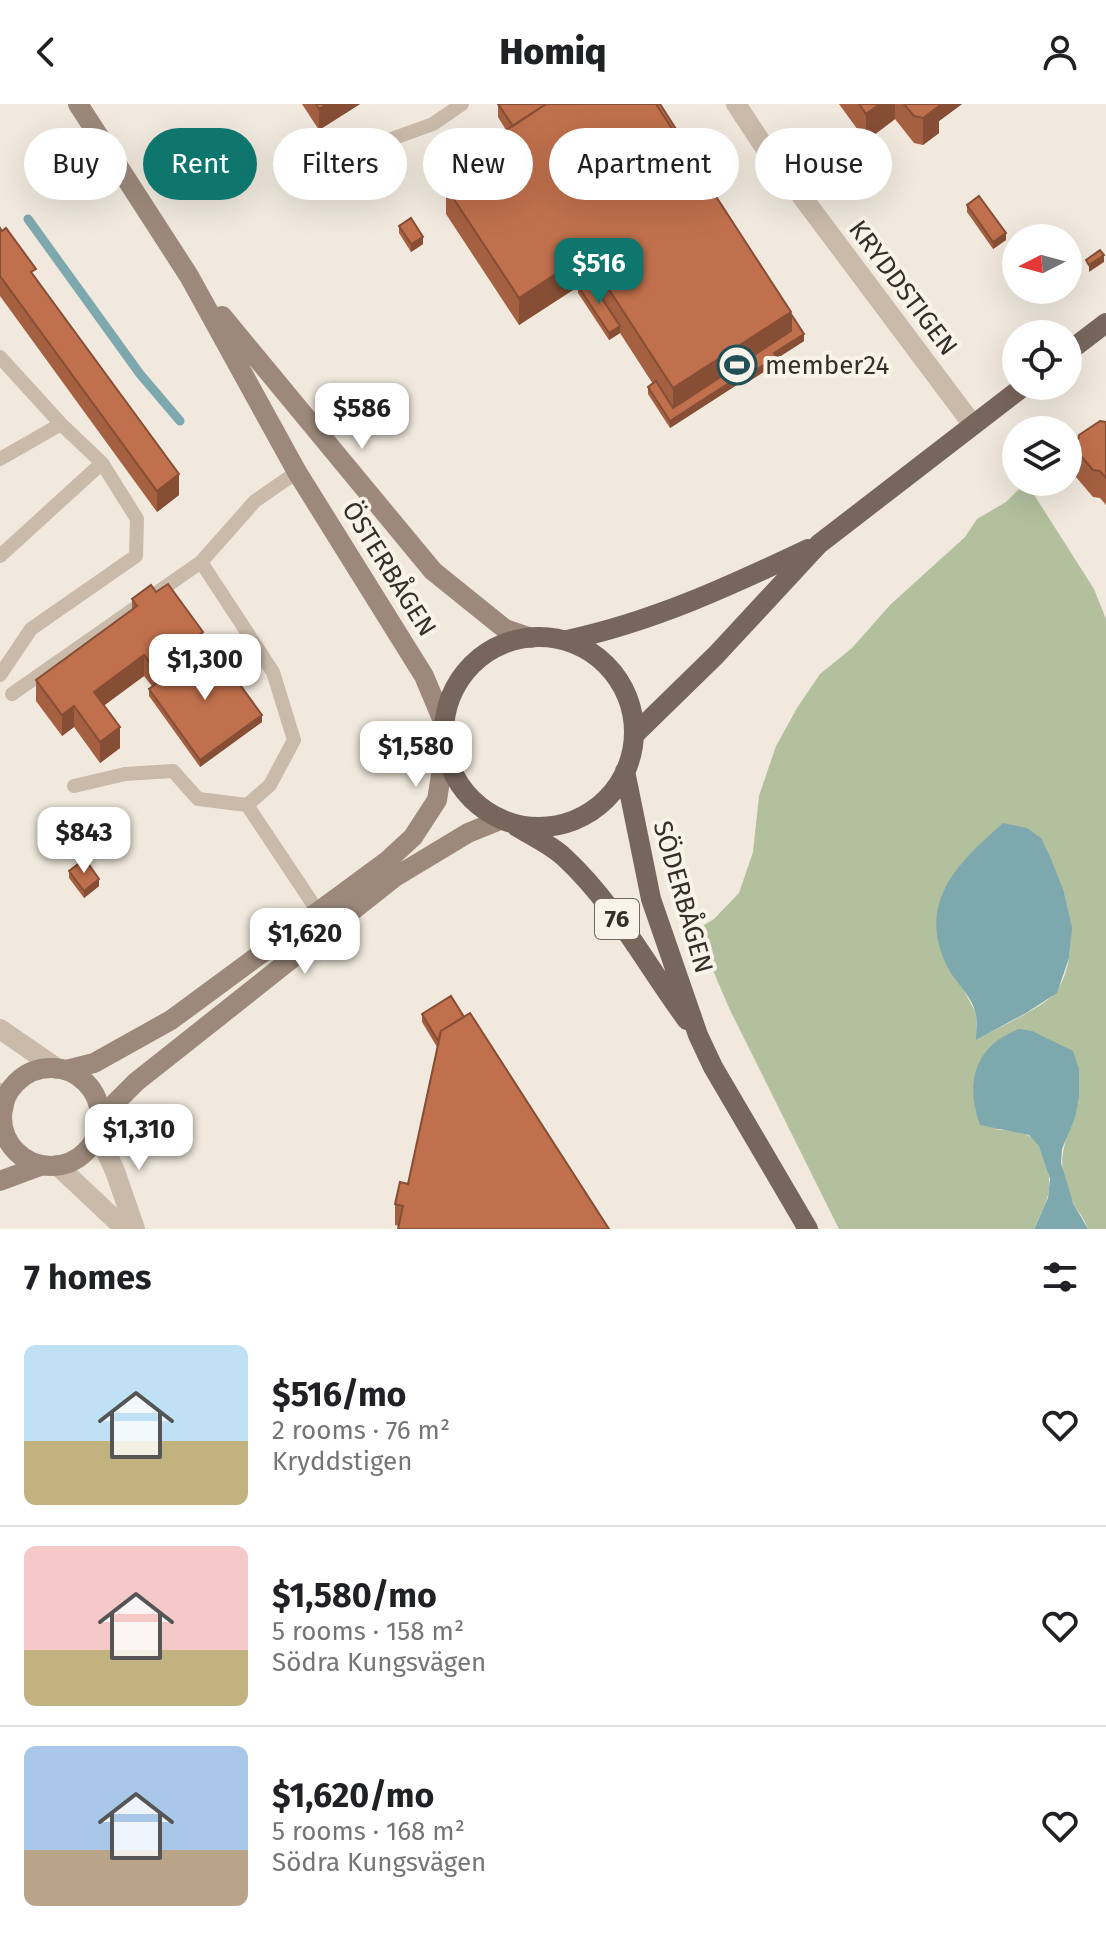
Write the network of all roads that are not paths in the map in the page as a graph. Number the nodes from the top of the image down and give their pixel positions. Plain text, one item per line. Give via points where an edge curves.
1 (78, 104) edge
2 (462, 104) edge
3 (736, 104) edge
4 (407, 133) edge
5 (189, 276) junction
6 (1106, 323) edge
7 (1082, 341) edge
8 (0, 357) edge
9 (1006, 400) edge
10 (61, 424) junction
11 (973, 425) junction
12 (0, 459) edge
13 (102, 463) junction
14 (297, 472) junction
15 (819, 544) junction
16 (0, 556) edge
17 (201, 562) junction
18 (531, 638) junction
19 (567, 640) junction
20 (0, 675) edge
21 (12, 694) dead end
22 (445, 726) junction
23 (634, 735) junction
24 (445, 750) junction
25 (625, 771) junction
26 (74, 786) dead end
27 (247, 805) junction
28 (507, 822) junction
29 (319, 913) junction
30 (0, 1029) edge
31 (698, 1035) junction
32 (62, 1070) junction
33 (2, 1113) edge
34 (99, 1125) junction
35 (50, 1165) junction
36 (0, 1181) edge
37 (125, 1229) edge
38 (135, 1229) edge
39 (808, 1229) edge

1 - 5 main road, ÖSTERBÅGEN
2 - 4 lane
3 - 11 street, KRYDDSTIGEN
5 - 14 main road, ÖSTERBÅGEN
5 - 18 main road, ÖSTERBÅGEN via 433,571 505,629
6 - 7 main road
8 - 10 lane
9 - 11 main road
10 - 12 lane
10 - 13 lane
11 - 15 main road
13 - 16 lane
13 - 20 lane via 137,519 136,556 31,629
14 - 17 lane via 255,501
14 - 22 main road, ÖSTERBÅGEN via 424,676
15 - 19 main road via 712,595
15 - 23 main road
17 - 21 lane
17 - 27 lane via 273,672 294,740 270,785
18 - 19 main road
18 - 22 main road via 490,650 470,666 447,705
19 - 23 main road via 611,666 626,689
22 - 24 main road
23 - 25 main road
24 - 28 main road via 464,793
24 - 29 main road via 437,800 413,837
25 - 28 main road via 599,807 575,821 552,827
25 - 31 main road, SÖDERBÅGEN / 76 via 651,899
26 - 27 lane via 125,774 173,771 198,799
27 - 29 lane
28 - 31 main road, SÖDERBÅGEN / 76 via 562,855 579,873
28 - 34 main road via 468,833 395,877 136,1082
29 - 32 main road via 171,1020 94,1063
30 - 32 street
31 - 39 main road, SÖDERBÅGEN / 76
32 - 33 main road via 26,1075 13,1087
32 - 34 main road via 79,1077 93,1092
33 - 35 main road via 16,1150 30,1161
34 - 35 main road via 84,1153
34 - 38 street
35 - 36 main road
35 - 37 street

